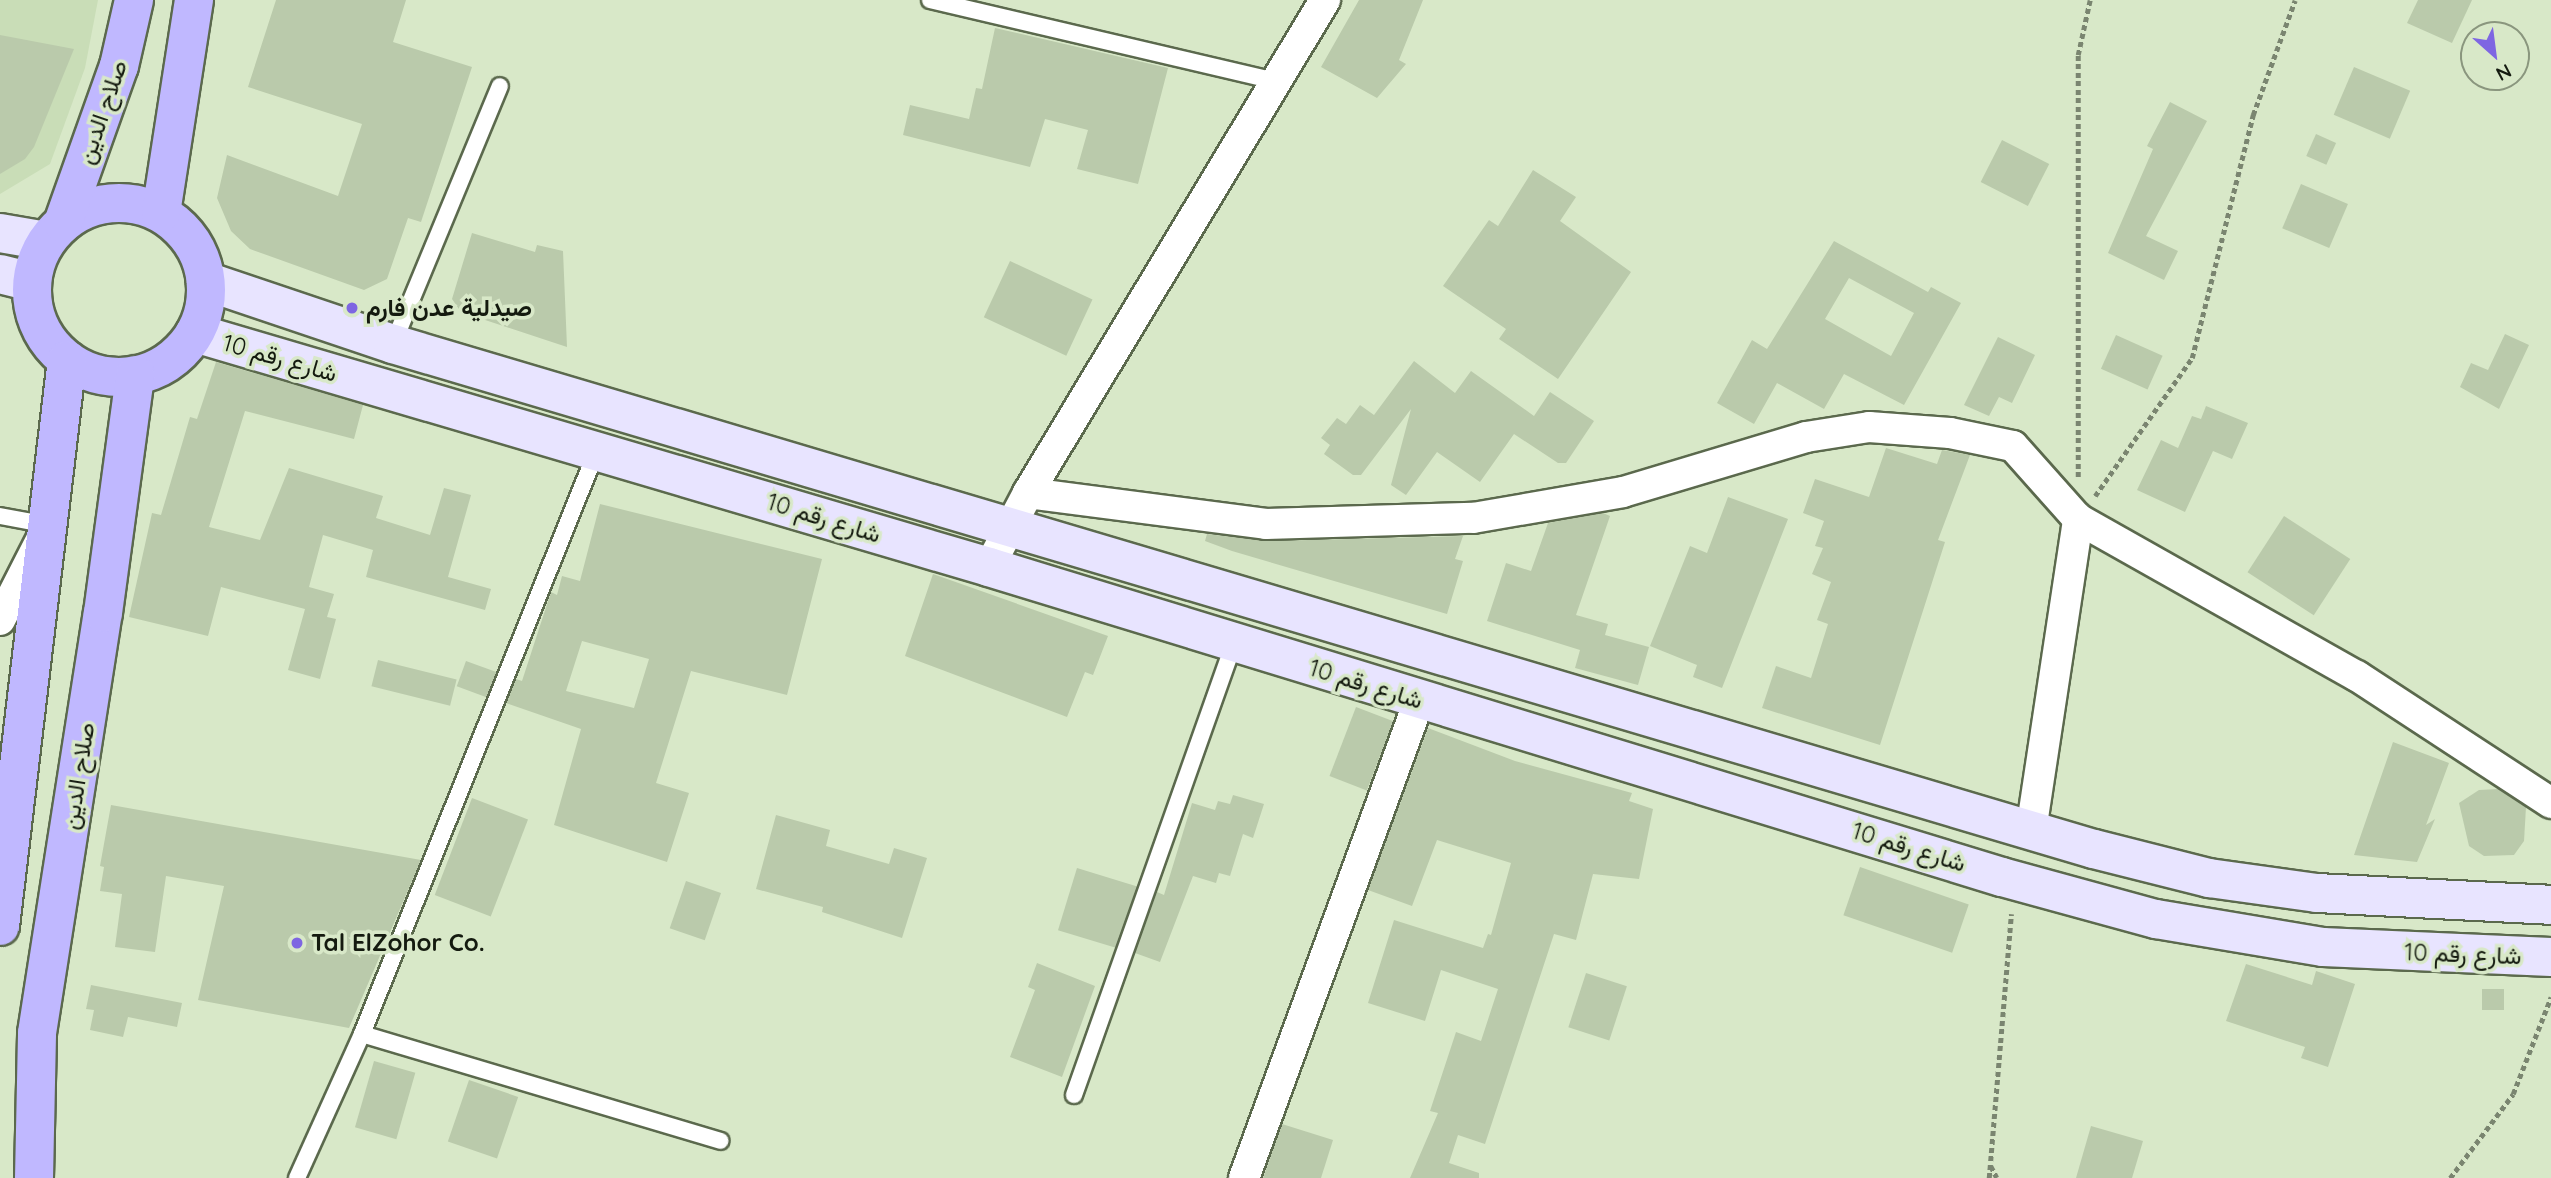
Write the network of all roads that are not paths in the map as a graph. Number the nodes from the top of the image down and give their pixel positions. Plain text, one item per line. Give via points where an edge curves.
1 (134, 0) edge
2 (194, 0) edge
3 (930, 0) edge
4 (1325, 0) edge
5 (1276, 81) junction
6 (500, 86) dead end
7 (161, 213) junction
8 (55, 232) junction
9 (0, 233) edge
10 (16, 278) edge
11 (206, 281) junction
12 (195, 334) junction
13 (393, 344) junction
14 (67, 360) junction
15 (135, 375) junction
16 (597, 450) junction
17 (1019, 508) junction
18 (0, 516) edge
19 (2078, 519) junction
20 (49, 524) junction
21 (989, 567) junction
22 (0, 620) edge
23 (1234, 643) junction
24 (1419, 701) junction
25 (2551, 803) edge
26 (2031, 831) junction
27 (2551, 905) edge
28 (0, 926) edge
29 (2551, 957) edge
30 (362, 1034) junction
31 (1074, 1095) dead end
32 (720, 1141) dead end
33 (34, 1178) edge
34 (298, 1178) edge
35 (1244, 1178) edge

1 - 8 highway, صلاح الدين via 119,66
2 - 7 highway
3 - 5 lane
4 - 5 street
5 - 17 street
6 - 13 lane
7 - 8 highway via 135,204 109,203 85,209
7 - 11 highway via 183,230 199,253
8 - 9 main road
8 - 10 highway
10 - 14 highway via 46,339
11 - 12 highway via 204,308
11 - 13 main road, شارع رقم 10
12 - 15 highway via 176,356
12 - 16 main road, شارع رقم 10
13 - 17 main road, شارع رقم 10
14 - 15 highway via 93,373
14 - 20 highway
15 - 33 highway, صلاح الدين via 37,1033
16 - 21 main road, شارع رقم 10
16 - 30 lane
17 - 19 street via 1266,524 1473,518 1623,492 1806,438 1869,427 1950,433 2013,446
17 - 21 street
17 - 26 main road, شارع رقم 10 via 1430,654
18 - 20 lane
19 - 25 street via 2357,676
19 - 26 street
20 - 22 street
20 - 28 highway
21 - 23 main road, شارع رقم 10
23 - 24 main road, شارع رقم 10
23 - 31 lane
24 - 29 main road, شارع رقم 10 via 2013,880 2218,933 2335,948
24 - 35 street
26 - 27 main road, شارع رقم 10 via 2209,878 2317,893
30 - 32 lane
30 - 34 lane

